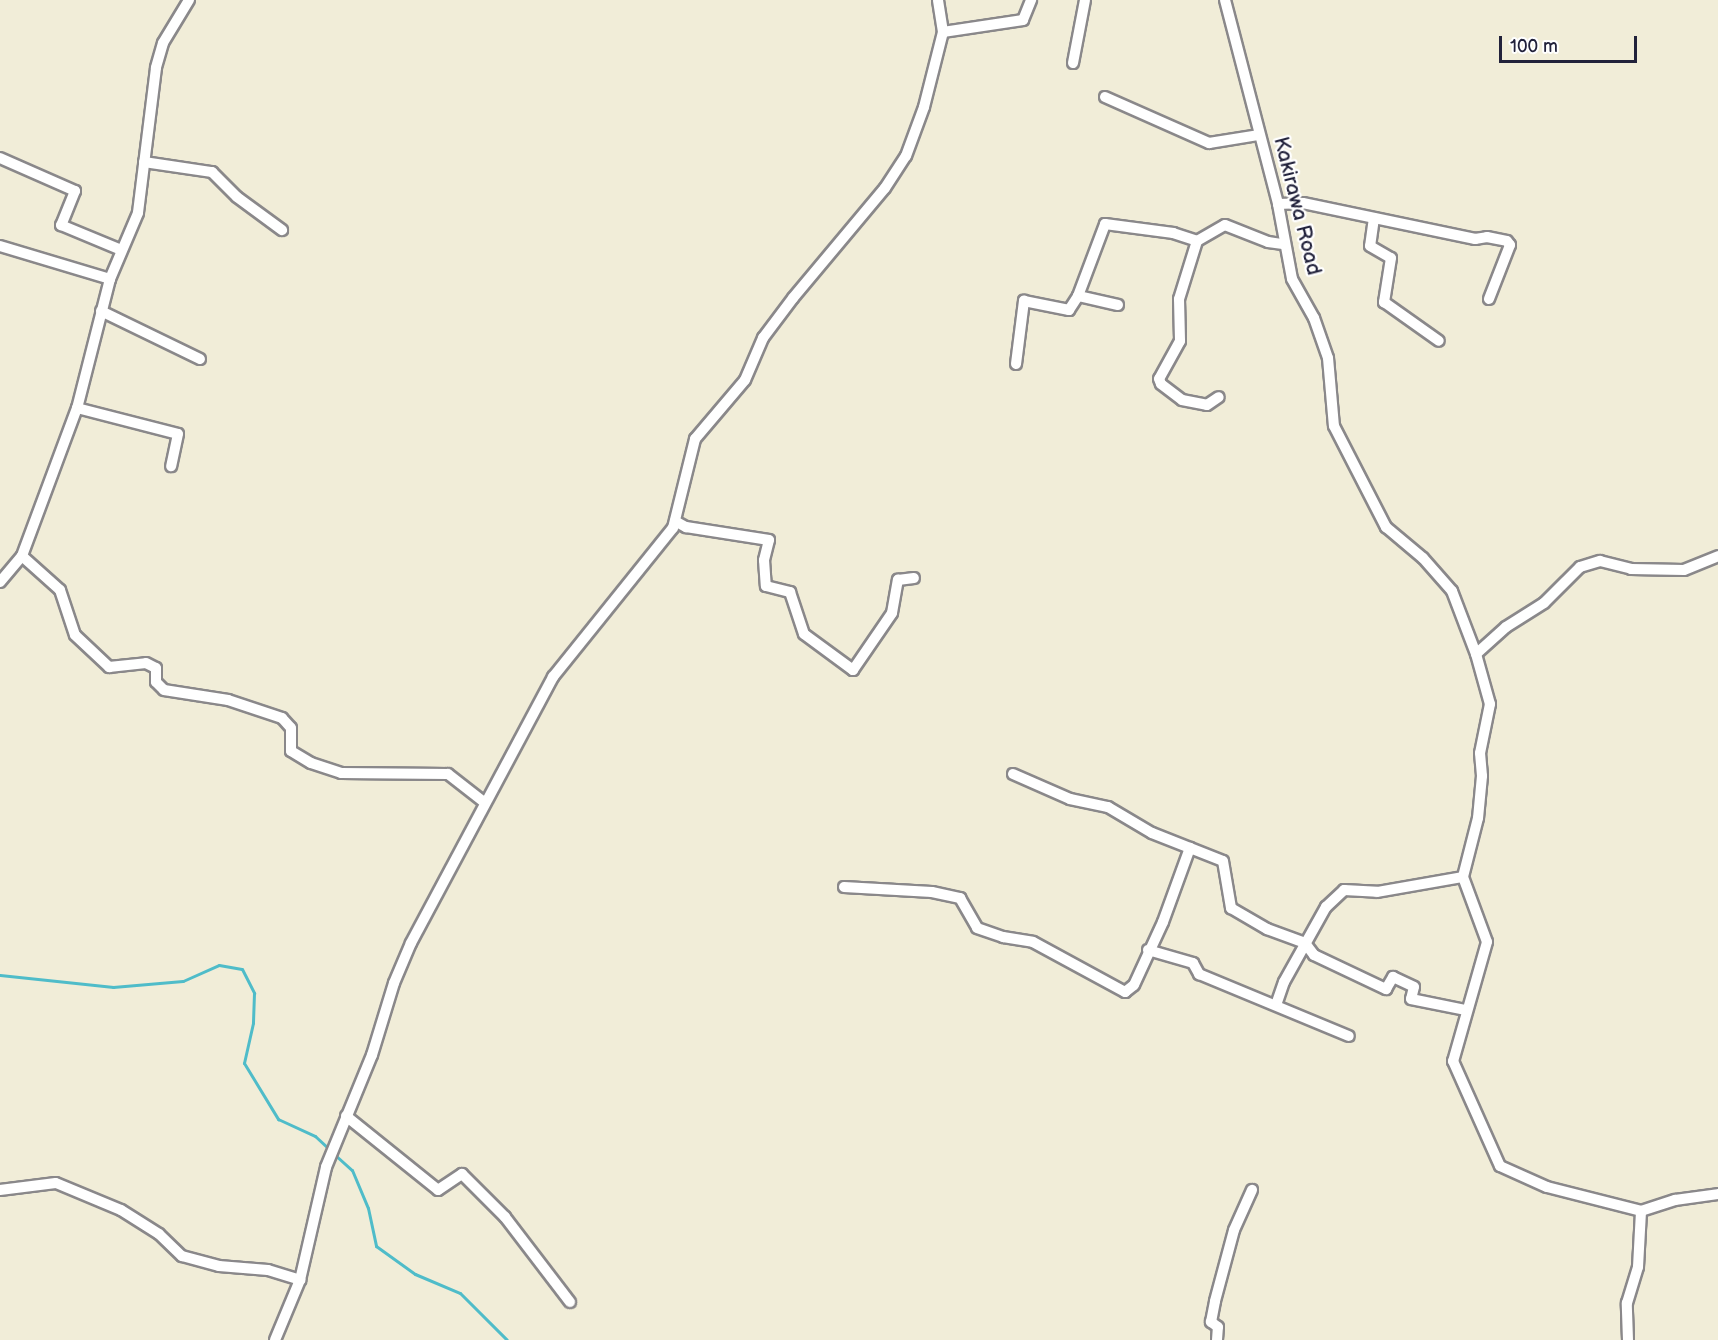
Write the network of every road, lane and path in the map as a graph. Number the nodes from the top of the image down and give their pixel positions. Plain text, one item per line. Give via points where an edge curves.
1 (189, 0) edge
2 (938, 0) edge
3 (1031, 0) edge
4 (1085, 0) edge
5 (1225, 0) edge
6 (943, 32) junction
7 (1073, 63) dead end
8 (1105, 98) dead end
9 (1259, 135) junction
10 (0, 158) edge
11 (144, 162) junction
12 (1278, 204) junction
13 (1374, 218) junction
14 (282, 230) dead end
15 (1197, 241) junction
16 (1283, 244) junction
17 (0, 246) edge
18 (121, 250) junction
19 (110, 279) junction
20 (1078, 296) junction
21 (1489, 299) dead end
22 (1118, 305) dead end
23 (101, 311) junction
24 (1439, 341) dead end
25 (200, 358) dead end
26 (1017, 364) dead end
27 (1219, 397) dead end
28 (77, 408) junction
29 (171, 466) dead end
30 (675, 521) junction
31 (22, 556) junction
32 (1718, 556) edge
33 (915, 578) dead end
34 (0, 582) edge
35 (1476, 654) junction
36 (1013, 774) dead end
37 (484, 802) junction
38 (1190, 848) junction
39 (1463, 877) junction
40 (844, 887) dead end
41 (1305, 943) junction
42 (1148, 950) junction
43 (1275, 1005) junction
44 (1465, 1010) junction
45 (1349, 1036) dead end
46 (346, 1116) junction
47 (0, 1190) edge
48 (1252, 1190) dead end
49 (1718, 1194) edge
50 (1641, 1211) junction
51 (300, 1280) junction
52 (570, 1302) dead end
53 (275, 1340) edge
54 (1216, 1340) edge
55 (1628, 1340) edge

1 - 11 street via 163,43
2 - 6 street
3 - 6 street via 1023,20
4 - 7 street
5 - 9 street, Kakirawa Road
6 - 30 street via 924,107 906,156 885,188 793,298 764,338 745,380 695,438
8 - 9 street via 1209,143
9 - 12 street, Kakirawa Road
10 - 18 street via 75,191 61,225
11 - 14 street via 212,172 237,197
11 - 18 street via 138,213
12 - 13 street via 1303,203
12 - 16 street, Kakirawa Road
13 - 21 street via 1474,239 1508,241 1510,245
13 - 24 street via 1370,246 1391,258 1384,302
15 - 16 street via 1225,225
15 - 20 street via 1173,232 1106,224
15 - 27 street via 1179,299 1180,341 1159,379 1182,400 1207,405
16 - 35 street, Kakirawa Road via 1292,279 1314,318 1328,358 1334,426 1386,527 1423,558 1452,591
17 - 19 street
18 - 19 street
19 - 23 street
20 - 22 street
20 - 26 street via 1070,310 1024,301
23 - 25 street
23 - 28 street
28 - 29 street via 178,434
28 - 31 street
30 - 33 street via 686,527 769,540 764,560 766,586 790,592 804,634 852,670 892,613 897,580
30 - 37 street via 657,553 553,677
31 - 34 street
31 - 37 street via 60,590 75,635 109,667 146,663 156,668 156,682 164,690 228,700 282,718 291,728 291,751 311,763 341,772 448,774
32 - 35 street via 1684,570 1631,568 1600,561 1580,567 1544,603 1506,627
35 - 39 street, Kakirawa Road via 1490,704 1480,753 1478,818
36 - 38 street via 1070,799 1108,807 1152,833
37 - 46 street via 411,943
38 - 41 street via 1223,861 1230,908 1266,929
38 - 42 street via 1163,922
39 - 41 street via 1377,892 1344,890 1326,906
39 - 44 street via 1487,942
40 - 42 street via 932,892 960,898 978,927 1003,937 1033,942 1125,992 1134,985
41 - 43 street
41 - 44 street via 1314,955 1386,988 1393,977 1414,987 1411,999
42 - 43 street via 1193,963 1199,974
43 - 45 street
44 - 50 street via 1454,1061 1500,1166 1547,1187
46 - 51 street via 326,1167
46 - 52 street via 438,1190 462,1174 506,1217
47 - 51 street via 56,1183 121,1210 159,1234 182,1256 219,1266 268,1270
48 - 54 street via 1234,1230 1215,1301 1211,1322 1218,1327
49 - 50 street via 1675,1200
50 - 55 street via 1638,1267 1627,1302
51 - 53 street

